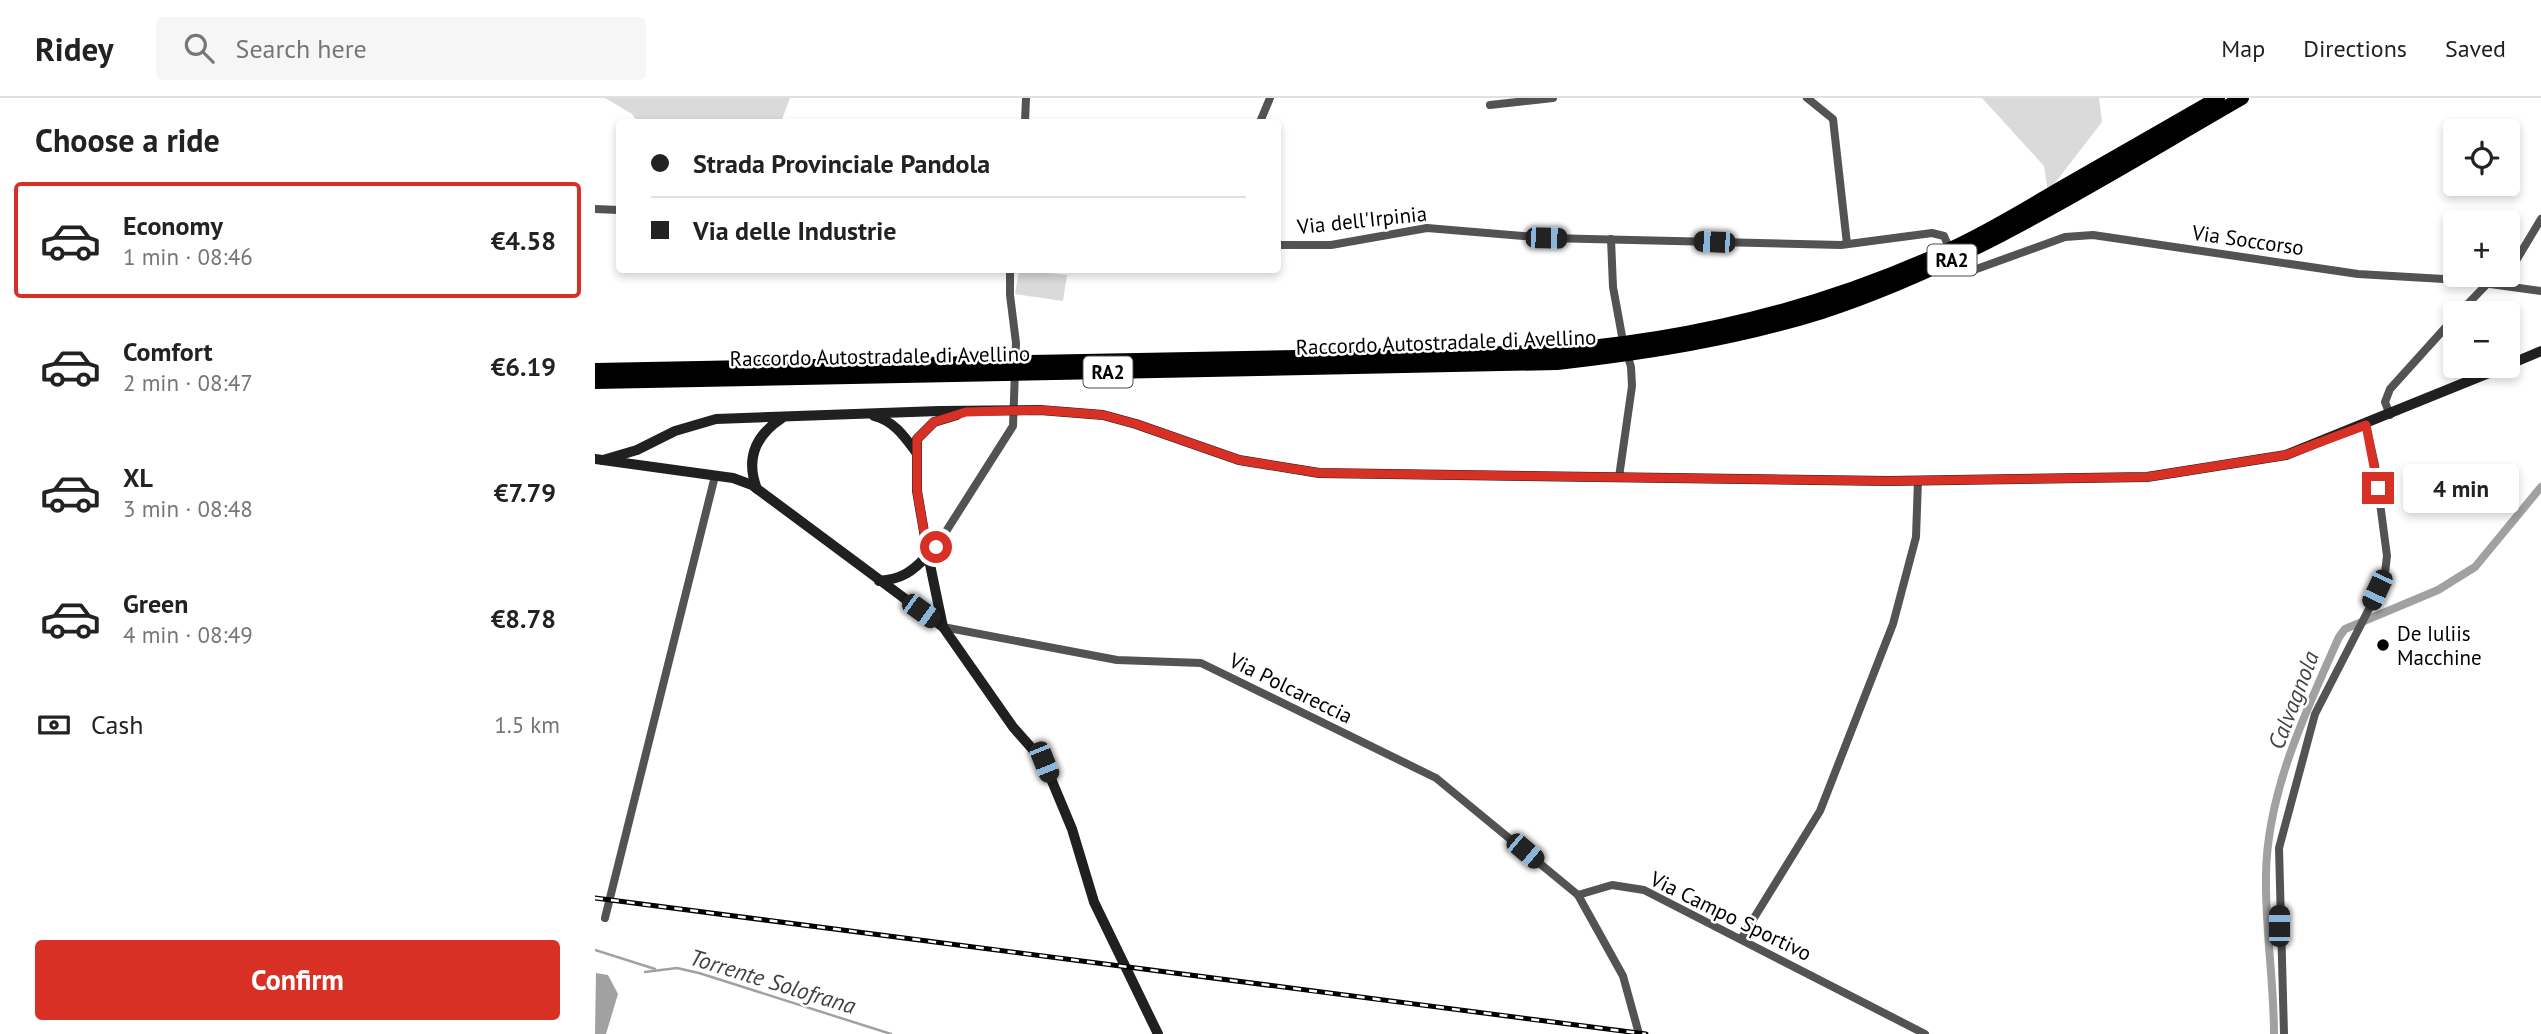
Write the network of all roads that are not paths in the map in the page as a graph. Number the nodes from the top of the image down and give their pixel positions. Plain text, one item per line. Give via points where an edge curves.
1 (1026, 98) edge
2 (1270, 98) edge
3 (1553, 98) edge
4 (1807, 98) edge
5 (2218, 98) edge
6 (2242, 98) edge
7 (1490, 105) dead end
8 (1025, 119) edge
9 (1261, 119) edge
10 (595, 209) edge
11 (616, 210) edge
12 (2541, 219) edge
13 (1611, 239) junction
14 (1947, 243) dead end
15 (1281, 244) edge
16 (1847, 244) junction
17 (2520, 255) edge
18 (1957, 264) dead end
19 (1010, 273) edge
20 (2443, 280) edge
21 (2484, 287) edge
22 (2514, 287) edge
23 (2541, 291) edge
24 (2471, 301) edge
25 (2443, 330) edge
26 (1626, 349) junction
27 (2541, 351) edge
28 (2520, 360) edge
29 (595, 370) edge
30 (2477, 378) edge
31 (595, 382) edge
32 (966, 412) junction
33 (863, 413) junction
34 (2390, 415) junction
35 (785, 416) junction
36 (2366, 425) junction
37 (916, 452) junction
38 (599, 459) edge
39 (715, 476) junction
40 (1619, 477) junction
41 (1918, 480) junction
42 (757, 489) junction
43 (945, 533) junction
44 (924, 535) junction
45 (928, 555) junction
46 (879, 581) junction
47 (943, 627) junction
48 (1578, 895) junction
49 (605, 918) dead end
50 (1741, 939) junction
51 (1158, 1034) edge
52 (1639, 1034) edge
53 (1925, 1034) edge
54 (2284, 1034) edge

1 - 8 street
2 - 9 street
3 - 7 street
4 - 16 street via 1833,119
5 - 26 highway, Raccordo Autostradale di Avellino / RA2 via 1996,226 1911,266 1767,315
6 - 26 highway, Raccordo Autostradale di Avellino / RA2 via 1982,246 1930,270 1821,312 1735,335
10 - 11 street
12 - 17 street
13 - 15 street, Via dell'Irpinia via 1427,228 1331,245
13 - 16 street, Via dell'Irpinia
13 - 40 street via 1613,287 1632,386
14 - 16 street, Via dell'Irpinia via 1944,236 1932,233
18 - 20 street, Via Soccorso via 1971,271 2065,237 2093,235 2358,274
19 - 43 street via 1016,343 1010,431
21 - 24 street
22 - 23 street, Via Soccorso
25 - 34 street via 2390,389 2385,402
26 - 29 highway, Raccordo Autostradale di Avellino / RA2
26 - 31 highway, Raccordo Autostradale di Avellino / RA2 via 1557,363
27 - 28 street
30 - 34 street
32 - 33 street
32 - 37 street via 934,422 917,439
32 - 40 street via 1040,410 1103,415 1239,460 1319,473
33 - 35 street
33 - 37 street via 897,427
34 - 36 street
35 - 38 street via 716,419 675,430 637,450
35 - 42 street via 770,426 754,448 751,465
36 - 41 street via 2286,455 2147,477
36 - 54 street via 2387,556 2385,573 2315,714 2279,848
37 - 44 street
38 - 39 street
39 - 42 street
39 - 49 street
40 - 41 street
41 - 50 street via 1916,537 1893,624 1820,811
42 - 46 street
43 - 44 street
43 - 45 street
44 - 45 street
45 - 46 street via 911,572
45 - 47 street
46 - 47 street
47 - 48 street, Via Polcareccia via 1117,660 1201,663 1436,778
47 - 51 street via 1013,727 1044,762 1072,829 1094,902
48 - 50 street, Via Campo Sportivo via 1612,885 1644,890
48 - 52 street via 1623,976
50 - 53 street, Via Campo Sportivo

